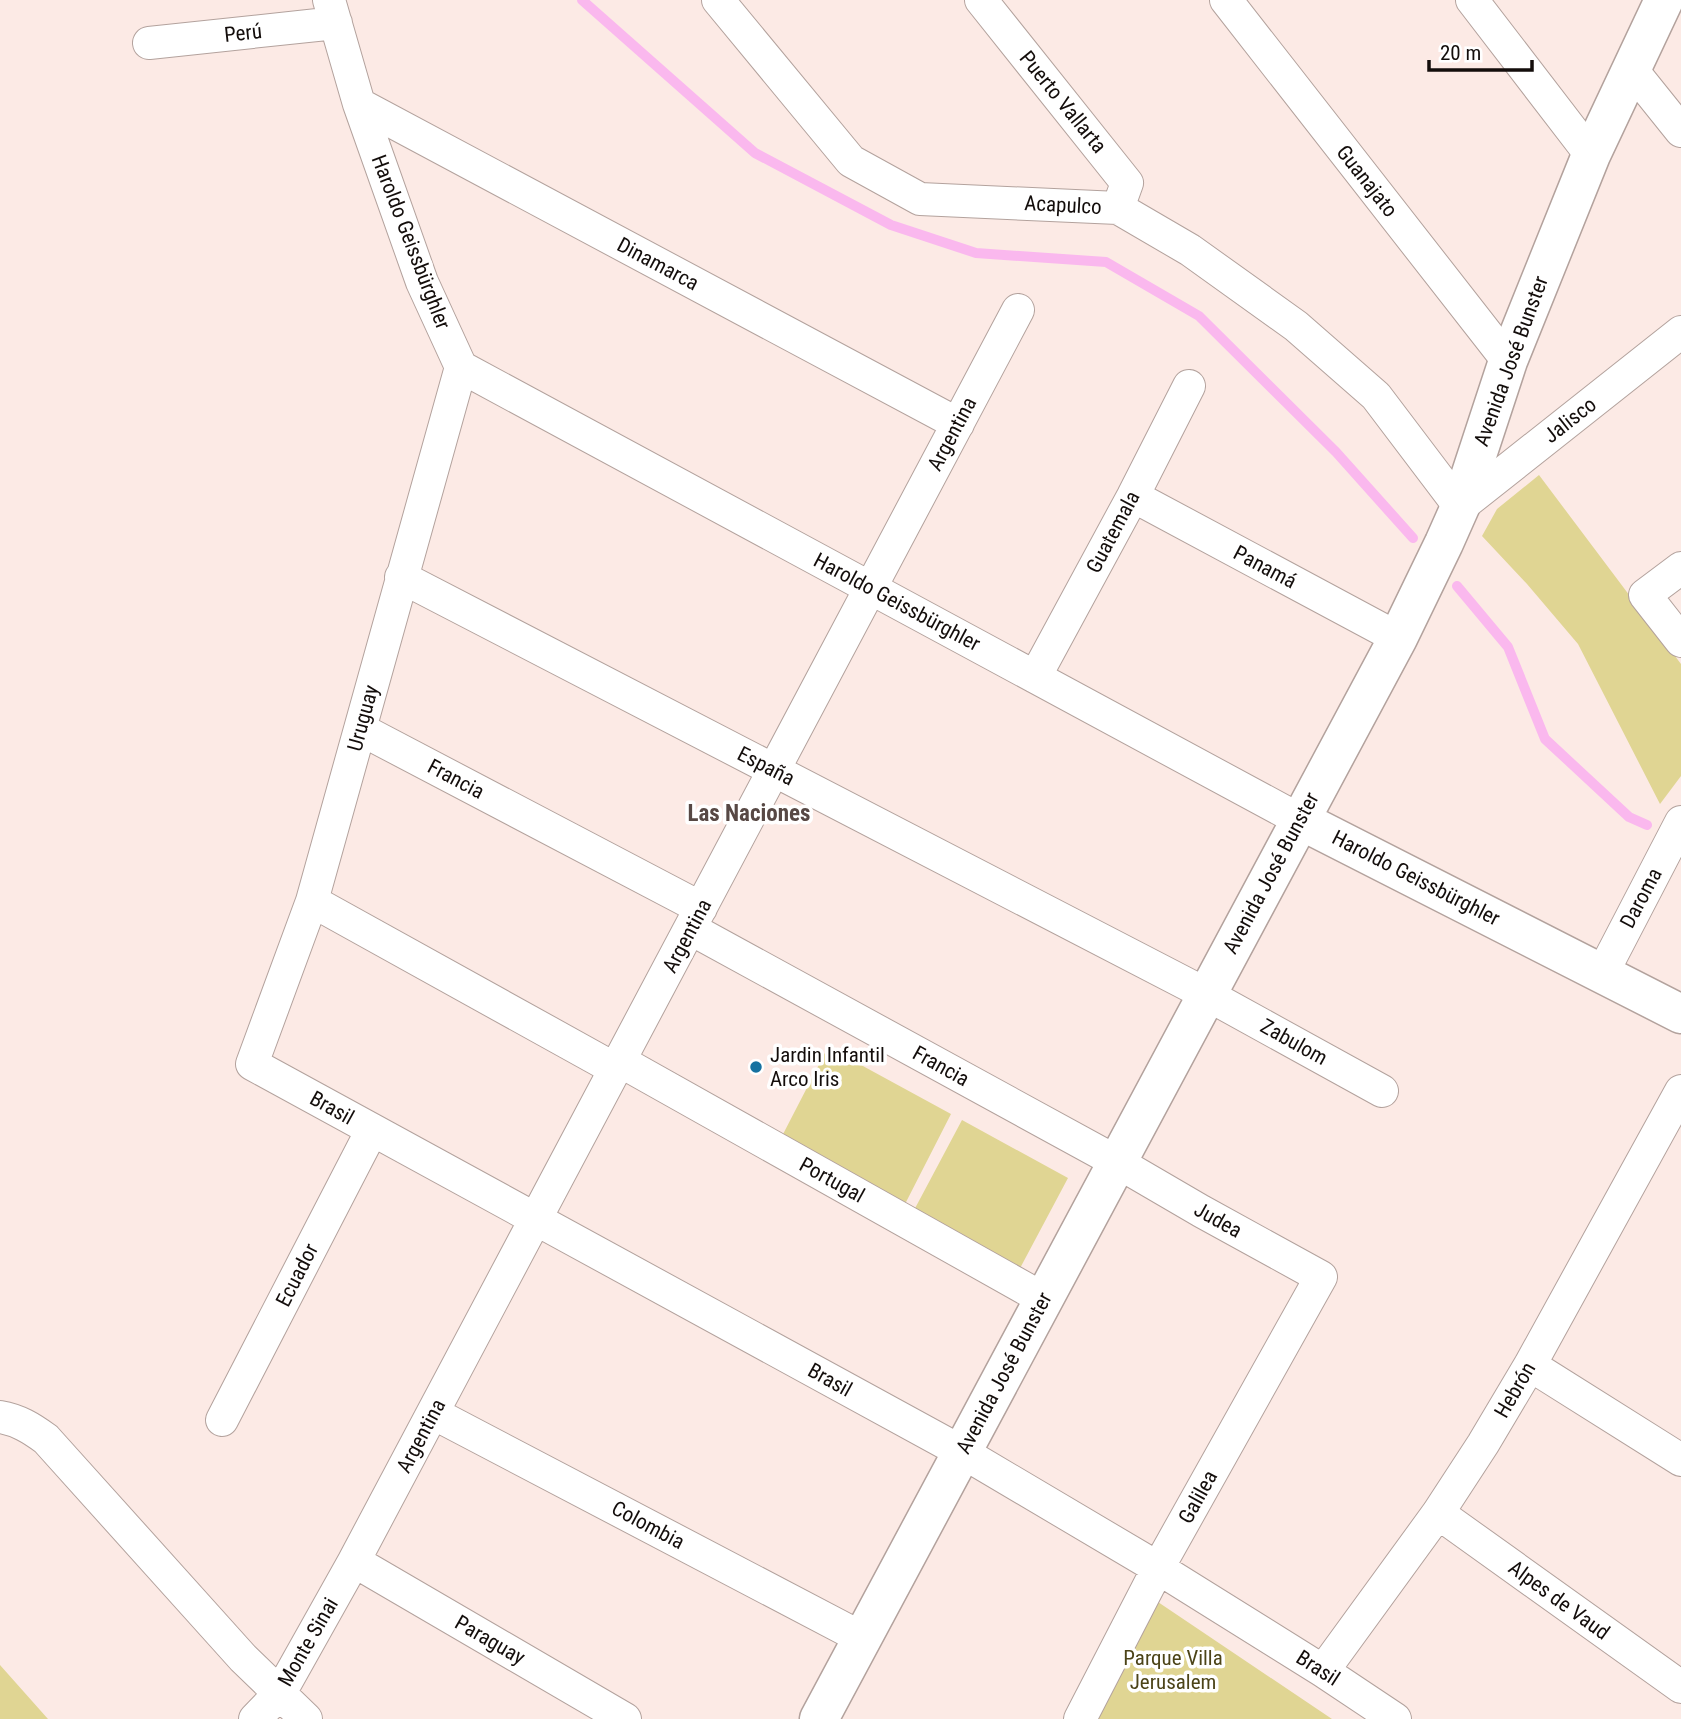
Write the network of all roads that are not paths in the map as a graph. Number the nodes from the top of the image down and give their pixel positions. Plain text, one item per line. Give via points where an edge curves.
1 (718, 0) edge
2 (981, 0) edge
3 (1226, 0) edge
4 (1472, 0) edge
5 (1664, 0) edge
6 (333, 11) edge
7 (149, 43) dead end
8 (1632, 71) junction
9 (359, 104) junction
10 (1681, 131) edge
11 (1591, 155) junction
12 (1118, 208) junction
13 (1018, 310) dead end
14 (1681, 332) edge
15 (1508, 361) junction
16 (461, 367) junction
17 (1189, 386) dead end
18 (958, 424) junction
19 (1133, 496) junction
20 (1460, 507) junction
21 (1681, 568) edge
22 (401, 577) junction
23 (871, 588) junction
24 (1398, 638) junction
25 (1681, 641) edge
26 (1035, 677) junction
27 (360, 729) junction
28 (774, 770) junction
29 (1300, 820) junction
30 (1681, 822) edge
31 (312, 901) junction
32 (696, 918) junction
33 (1602, 974) junction
34 (1206, 993) junction
35 (1681, 1014) edge
36 (251, 1064) joint
37 (618, 1065) junction
38 (1382, 1091) dead end
39 (1681, 1091) edge
40 (372, 1130) junction
41 (1117, 1162) junction
42 (536, 1219) junction
43 (1321, 1277) joint
44 (1044, 1299) junction
45 (1530, 1365) junction
46 (433, 1413) junction
47 (0, 1418) edge
48 (222, 1420) dead end
49 (1676, 1447) edge
50 (962, 1452) junction
51 (1438, 1513) junction
52 (354, 1561) junction
53 (1158, 1568) junction
54 (862, 1638) junction
55 (1323, 1671) junction
56 (1681, 1687) edge
57 (280, 1693) junction
58 (255, 1719) edge
59 (306, 1719) edge
60 (625, 1719) edge
61 (819, 1719) edge
62 (1080, 1719) edge
63 (1395, 1719) edge

1 - 12 street, Acapulco via 851,161 920,199
2 - 12 street, Puerto Vallarta via 1128,183
3 - 15 street, Guanajato
4 - 11 street
5 - 8 street, Avenida José Bunster
6 - 7 street, Perú
6 - 9 street, Haroldo Geissbürghler
8 - 10 street
8 - 11 street, Avenida José Bunster
9 - 16 street, Haroldo Geissbürghler via 422,282
9 - 18 street, Dinamarca
11 - 15 street, Avenida José Bunster
12 - 20 street, Acapulco via 1190,250 1286,318 1376,396
13 - 18 street, Argentina
14 - 20 street, Jalisco
15 - 20 street, Avenida José Bunster
16 - 22 street, Uruguay
16 - 23 street, Haroldo Geissbürghler
17 - 19 street, Guatemala
18 - 23 street, Argentina
19 - 24 street, Panamá
19 - 26 street, Guatemala
20 - 24 street, Avenida José Bunster
21 - 25 street via 1646,595
22 - 27 street, Uruguay
22 - 28 street, España
23 - 26 street, Haroldo Geissbürghler
23 - 28 street, Argentina
24 - 29 street, Avenida José Bunster
26 - 29 street, Haroldo Geissbürghler
27 - 31 street, Uruguay
27 - 32 street, Francia
28 - 32 street, Argentina
28 - 34 street, España
29 - 33 street, Haroldo Geissbürghler
29 - 34 street, Avenida José Bunster
30 - 33 street, Daroma
31 - 36 street, Uruguay
31 - 37 street, Portugal
32 - 37 street, Argentina
32 - 41 street, Francia
33 - 35 street, Haroldo Geissbürghler
34 - 38 street, Zabulom
34 - 41 street, Avenida José Bunster
36 - 40 street, Brasil
37 - 42 street, Argentina
37 - 44 street, Portugal
39 - 45 street, Hebrón
40 - 42 street, Brasil
40 - 48 street, Ecuador
41 - 43 street, Judea
41 - 44 street, Avenida José Bunster
42 - 46 street, Argentina
42 - 50 street, Brasil
43 - 53 street, Galilea
44 - 50 street, Avenida José Bunster
45 - 49 street
45 - 51 street, Hebrón
46 - 52 street, Argentina
46 - 54 street, Colombia
47 - 57 street via 28,1426 46,1439
50 - 53 street, Brasil
50 - 54 street, Avenida José Bunster
51 - 55 street, Hebrón
51 - 56 street, Alpes de Vaud
52 - 57 street, Monte Sinai
52 - 60 street, Paraguay
53 - 55 street, Brasil
53 - 62 street, Galilea
54 - 61 street, Avenida José Bunster
55 - 63 street, Brasil
57 - 58 street, Monte Sinai
57 - 59 street

